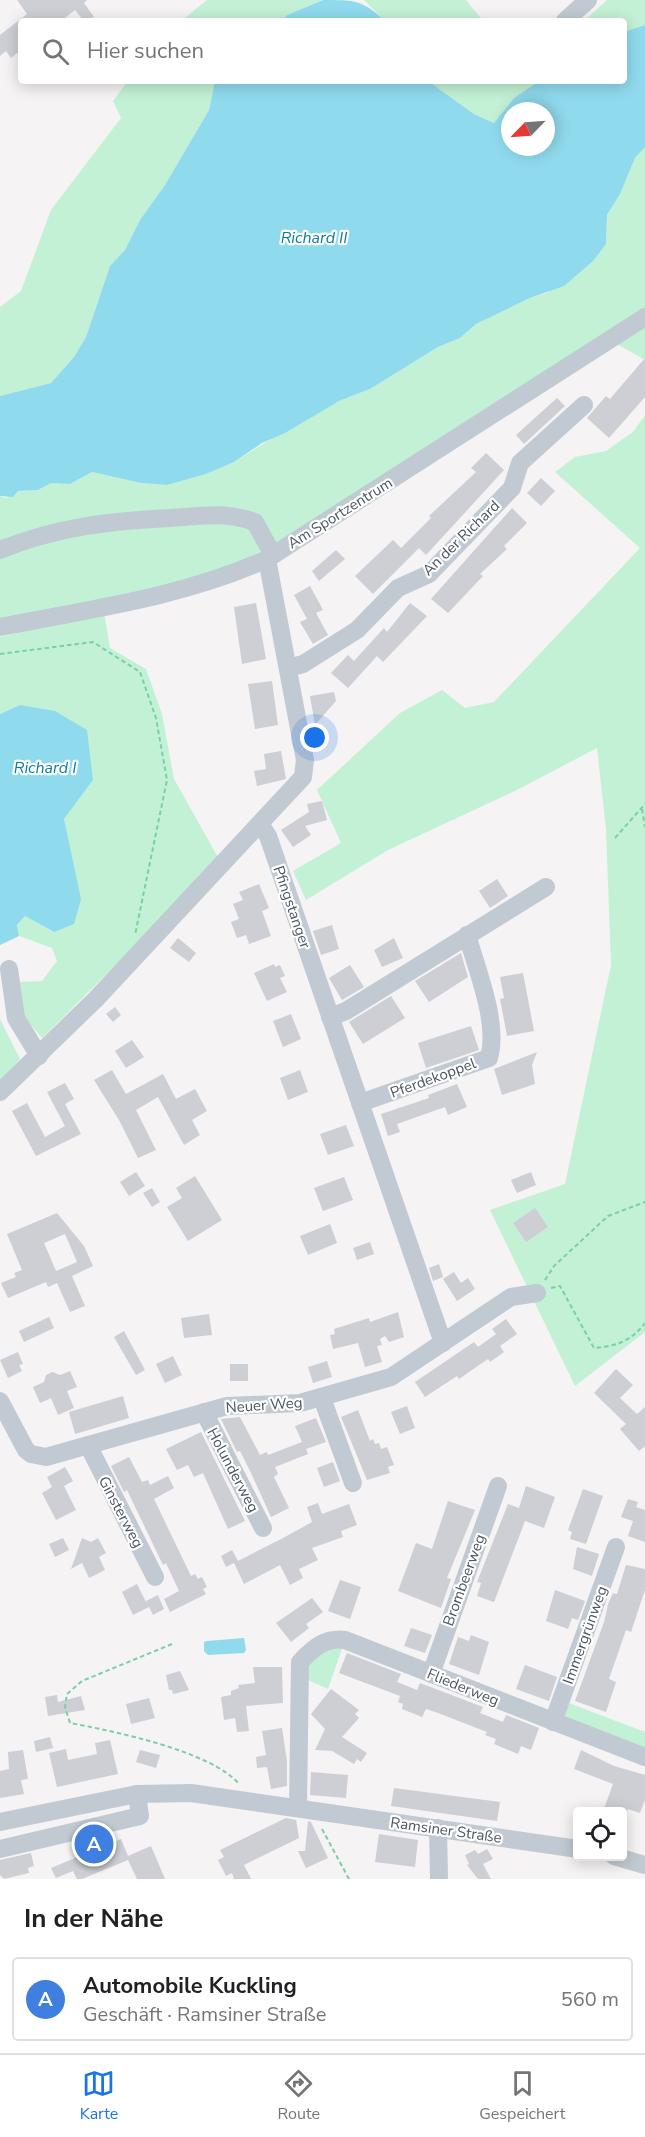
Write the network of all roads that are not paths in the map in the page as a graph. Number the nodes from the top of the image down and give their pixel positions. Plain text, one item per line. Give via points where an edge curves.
1 (588, 0) edge
2 (568, 18) edge
3 (645, 317) edge
4 (584, 405) dead end
5 (0, 550) edge
6 (270, 557) junction
7 (0, 627) edge
8 (288, 668) junction
9 (261, 825) junction
10 (546, 886) dead end
11 (467, 935) junction
12 (9, 969) dead end
13 (330, 1017) junction
14 (39, 1056) junction
15 (0, 1092) edge
16 (360, 1103) junction
17 (537, 1293) road end
18 (443, 1343) junction
19 (322, 1398) junction
20 (0, 1401) edge
21 (204, 1412) junction
22 (88, 1445) junction
23 (353, 1484) dead end
24 (498, 1486) dead end
25 (263, 1528) dead end
26 (616, 1547) dead end
27 (155, 1577) dead end
28 (431, 1674) junction
29 (553, 1722) junction
30 (645, 1757) edge
31 (137, 1794) junction
32 (306, 1810) junction
33 (0, 1822) edge
34 (438, 1828) junction
35 (0, 1849) edge
36 (573, 1849) edge
37 (627, 1860) edge
38 (645, 1865) edge
39 (439, 1879) edge

1 - 2 street
3 - 6 street, Am Sportzentrum
4 - 8 street, An der Richard via 520,463 512,488 429,574 398,588 357,630 303,664
5 - 6 street via 35,536 93,524 232,514 255,522
6 - 7 street, Am Sportzentrum via 191,588
6 - 8 street
8 - 9 street via 305,771
9 - 13 street, Pfingstanger
9 - 14 street
10 - 11 street
11 - 13 street via 346,1011
11 - 16 street, Pferdekoppel via 493,1043 489,1058
12 - 14 street via 16,1018
13 - 16 street, Pfingstanger
14 - 15 street
16 - 18 street, Pfingstanger
17 - 18 street, Neuer Weg via 511,1297
18 - 19 street, Neuer Weg via 397,1375
19 - 21 street, Neuer Weg via 300,1403 239,1404
19 - 23 street
20 - 22 street, Neuer Weg via 31,1454 46,1457
21 - 22 street, Neuer Weg
21 - 25 street, Holunderweg
22 - 27 street, Ginsterweg
24 - 28 street, Brombeerweg
26 - 29 street, Immergrünweg
28 - 29 street, Fliederweg
28 - 32 street, Fliederweg via 333,1638 300,1662
29 - 30 street, Fliederweg
31 - 32 street, Ramsiner Straße via 191,1793
31 - 33 street, Ramsiner Straße
31 - 35 street via 140,1816
32 - 34 street, Ramsiner Straße
34 - 36 street, Ramsiner Straße
34 - 39 street
37 - 38 street

